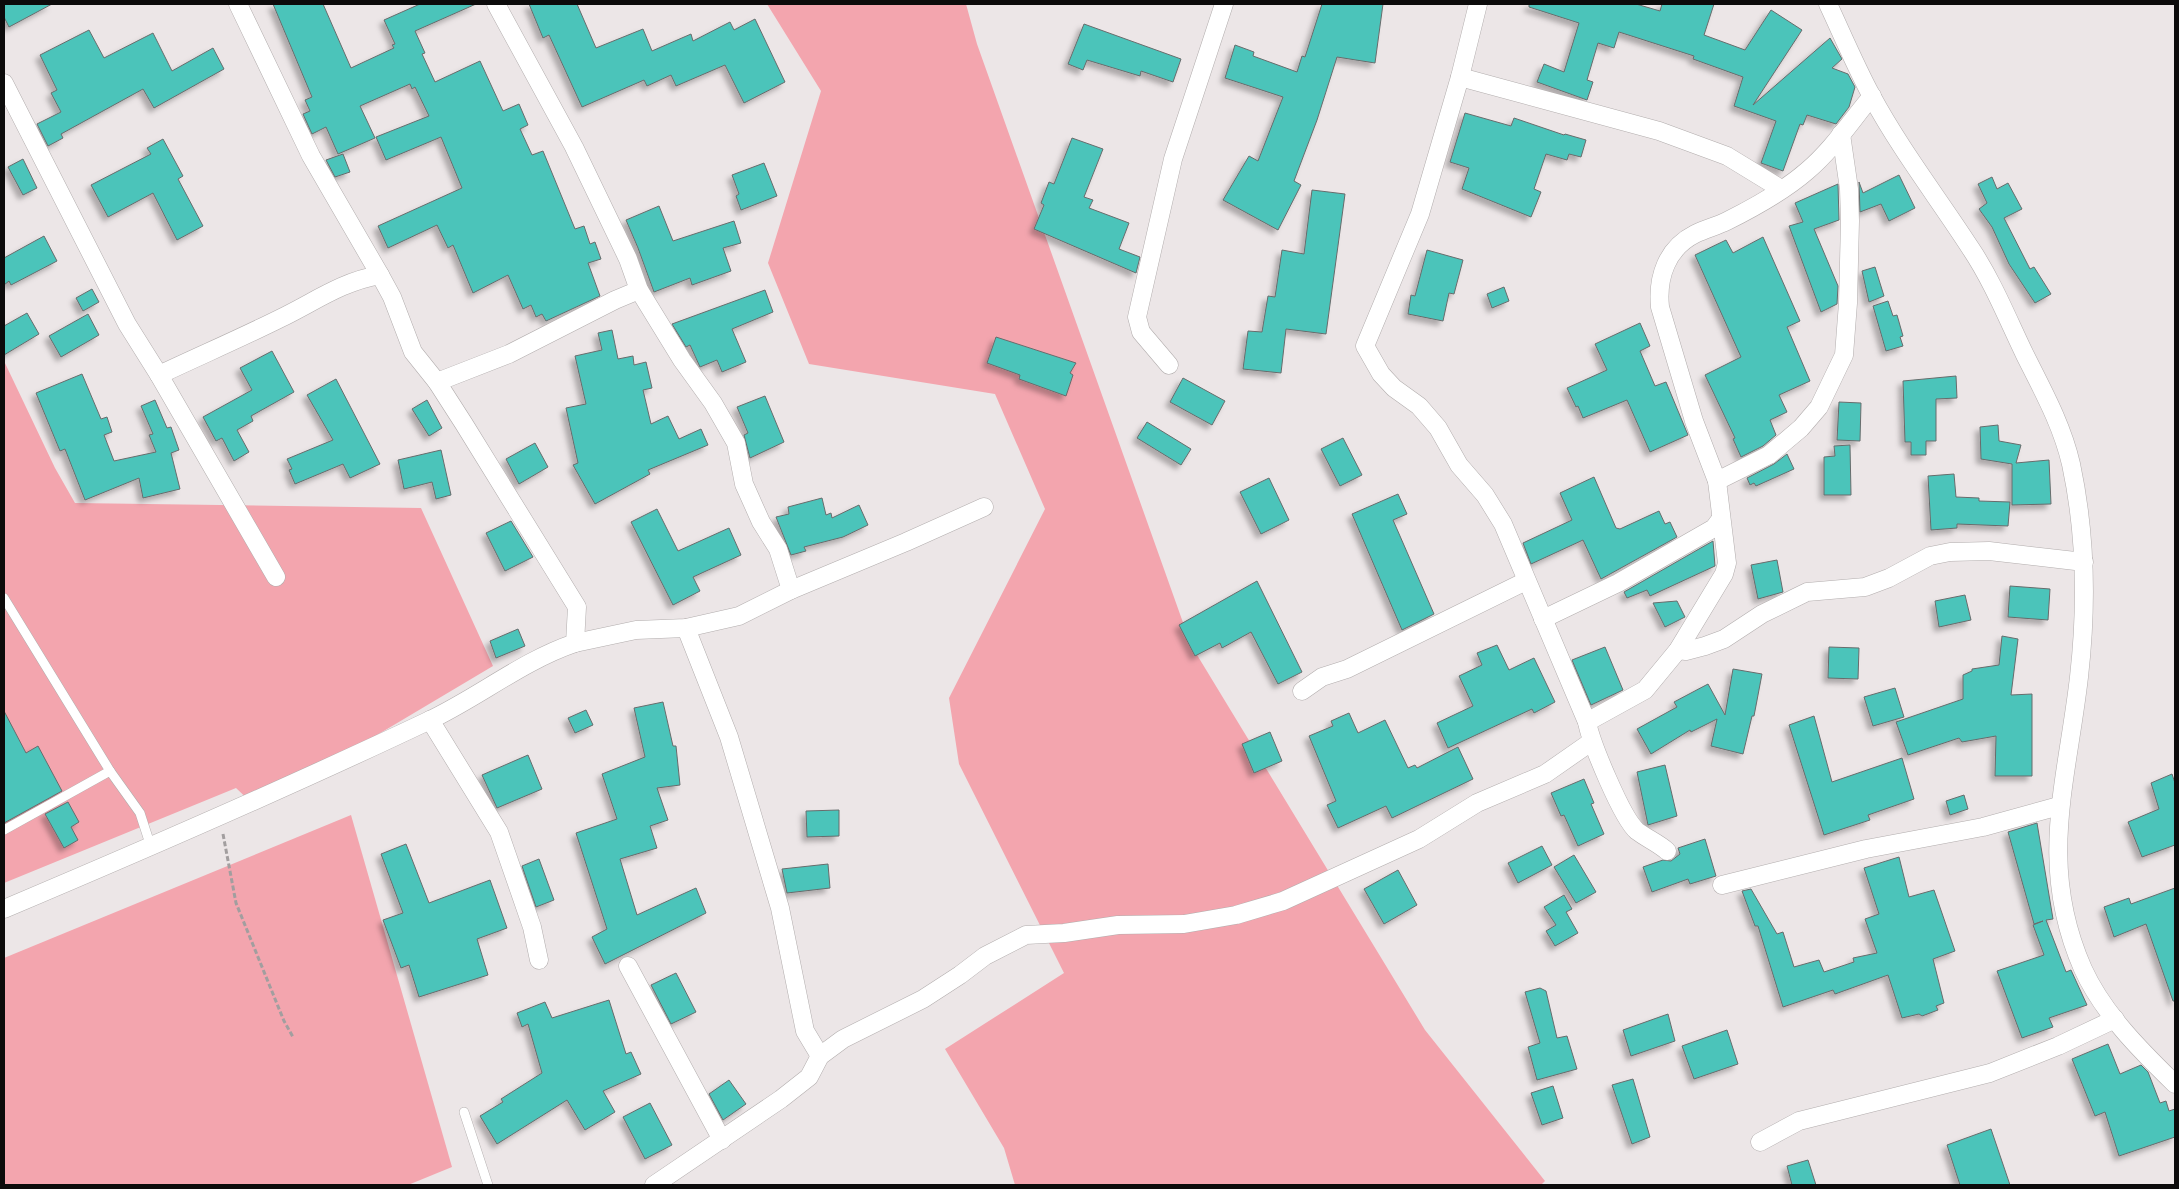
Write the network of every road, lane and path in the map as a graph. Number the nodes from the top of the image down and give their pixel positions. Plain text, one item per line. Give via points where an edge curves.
1 (238, 4) edge
2 (496, 4) edge
3 (1224, 4) edge
4 (1478, 4) edge
5 (1828, 4) edge
6 (1460, 77) junction
7 (4, 83) edge
8 (1872, 96) junction
9 (1841, 134) junction
10 (1781, 189) junction
11 (380, 276) junction
12 (639, 290) junction
13 (1169, 365) dead end
14 (159, 375) junction
15 (437, 382) junction
16 (1717, 481) junction
17 (984, 507) dead end
18 (1720, 520) junction
19 (2084, 562) junction
20 (276, 578) dead end
21 (1526, 581) junction
22 (791, 590) junction
23 (4, 598) edge
24 (1544, 619) junction
25 (686, 628) junction
26 (575, 643) junction
27 (1678, 650) junction
28 (1302, 692) dead end
29 (430, 720) junction
30 (1586, 722) junction
31 (1591, 742) junction
32 (110, 771) junction
33 (2059, 806) junction
34 (221, 814) junction
35 (4, 830) edge
36 (151, 847) junction
37 (1667, 851) dead end
38 (1722, 885) dead end
39 (4, 909) edge
40 (539, 960) dead end
41 (628, 966) dead end
42 (2115, 1019) junction
43 (293, 1037) dead end
44 (820, 1056) junction
45 (2175, 1084) edge
46 (464, 1112) dead end
47 (722, 1140) junction
48 (1760, 1142) dead end
49 (488, 1185) edge
50 (654, 1185) edge

1 - 11 street via 311,156
2 - 12 street via 574,147
3 - 13 street via 1173,159 1137,317 1137,326
4 - 6 street
5 - 8 street
6 - 10 street via 1659,131 1727,156
6 - 21 street via 1420,214 1364,346 1381,374 1419,406 1438,428 1459,465 1485,495 1503,524
7 - 14 street via 127,324
8 - 9 street
8 - 19 street via 1917,171 1973,251 2061,426 2071,467
9 - 10 street via 1807,172
9 - 16 street via 1850,221 1844,355 1819,407 1801,428 1769,455
10 - 16 street via 1724,222 1694,234 1678,246 1660,277 1660,307 1668,341
11 - 14 street via 360,278 344,285 282,318
11 - 15 street via 392,297 413,352
12 - 15 street via 509,354
12 - 22 street via 736,442 744,484 761,522 778,549
14 - 20 street
15 - 26 street via 577,607
16 - 18 street via 1722,510
17 - 22 street
18 - 24 street via 1714,528 1618,583
18 - 27 street via 1727,563 1724,574
19 - 27 street via 1989,551 1930,556 1865,587 1807,592 1762,614 1724,639 1686,651
19 - 33 street via 2079,679
21 - 24 street
21 - 28 street via 1346,669 1322,677
22 - 25 street via 739,616
23 - 32 lane
24 - 30 street
25 - 26 street via 636,630
25 - 44 street via 729,737 780,908 805,1031
26 - 29 street via 535,659
27 - 30 street via 1645,690
29 - 34 street
29 - 40 street via 499,832 532,928
30 - 31 street
31 - 37 street via 1637,831
31 - 44 street via 1545,774 1477,803 1418,839 1283,901 1236,915 1184,924 1118,925 1026,935 985,956 923,999 843,1039
32 - 35 lane
32 - 36 lane via 140,813
33 - 38 street via 1983,827 1866,849
33 - 42 street via 2056,844 2066,917 2083,968 2105,1009
34 - 36 street
34 - 43 path via 236,903
36 - 39 street
41 - 47 street
42 - 45 street
42 - 48 street via 1990,1073 1799,1121
44 - 47 street via 809,1076
46 - 49 lane
47 - 50 street

